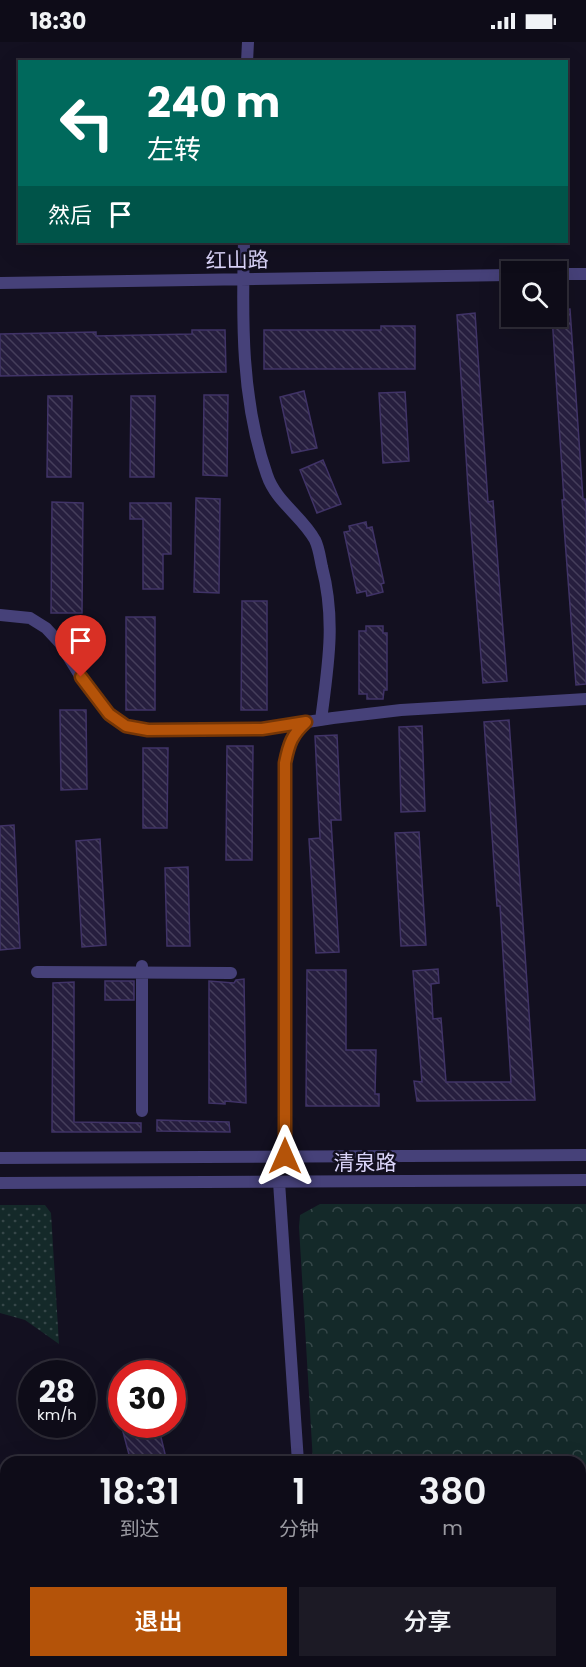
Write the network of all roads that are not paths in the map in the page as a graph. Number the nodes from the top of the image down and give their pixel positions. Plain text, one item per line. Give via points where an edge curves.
1 (248, 42) edge
2 (247, 60) edge
3 (244, 243) edge
4 (567, 274) edge
5 (586, 274) edge
6 (501, 275) edge
7 (243, 279) junction
8 (0, 283) edge
9 (0, 615) edge
10 (586, 699) edge
11 (321, 720) junction
12 (306, 722) junction
13 (142, 969) junction
14 (38, 972) dead end
15 (231, 974) dead end
16 (142, 1111) dead end
17 (586, 1155) edge
18 (285, 1156) junction
19 (0, 1158) edge
20 (586, 1180) edge
21 (279, 1182) junction
22 (0, 1184) edge
23 (298, 1456) edge

1 - 2 street
3 - 7 street
4 - 5 street
6 - 7 street, 红山路
7 - 8 street, 红山路
7 - 11 street via 251,418 267,476 275,493 316,542 326,582 330,647
9 - 12 street via 30,618 46,628 109,714 126,726 148,730 262,729
10 - 11 street via 401,710
11 - 12 street
12 - 18 street via 295,732 285,763
13 - 14 street
13 - 15 street
13 - 16 street
17 - 18 street, 清泉路
18 - 19 street, 清泉路
20 - 21 street, 清泉路
21 - 22 street, 清泉路
21 - 23 street

